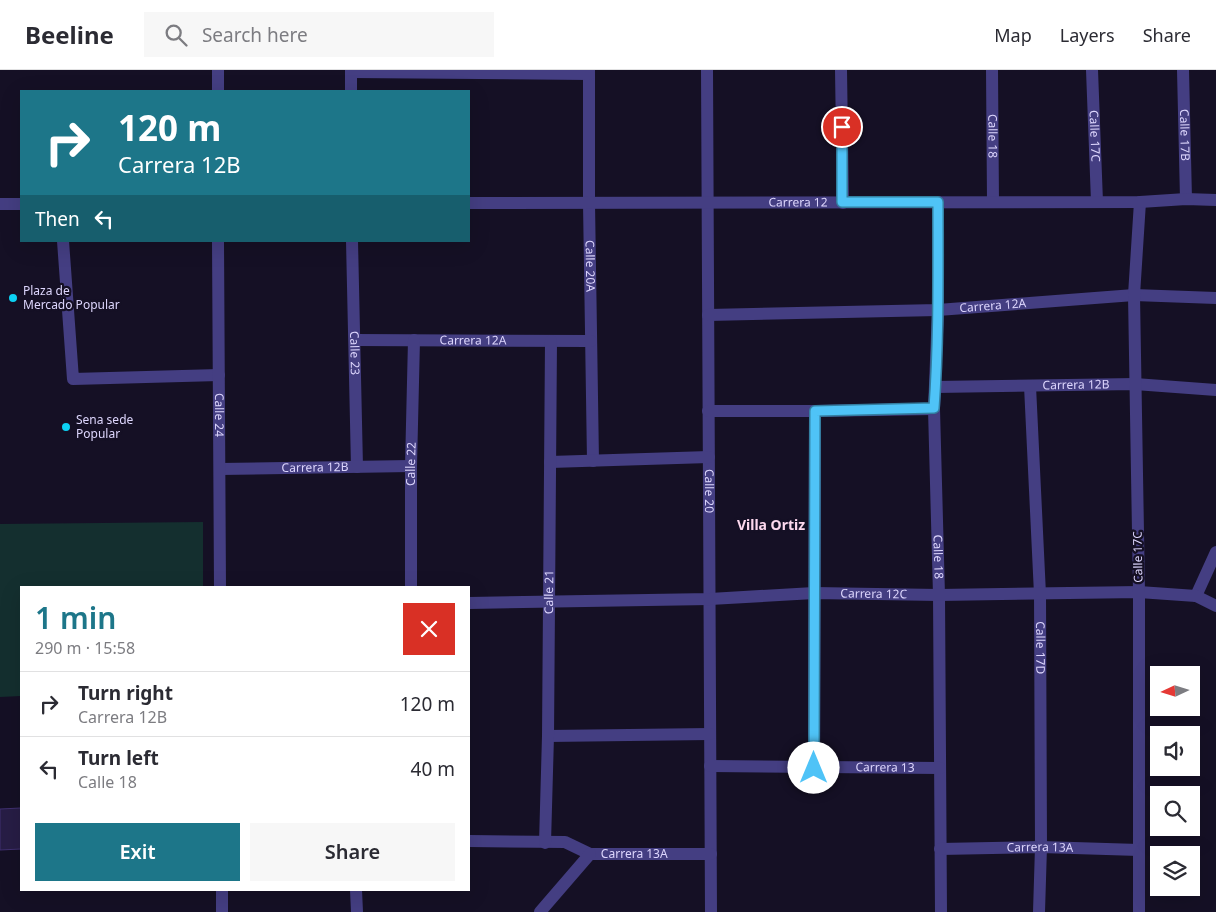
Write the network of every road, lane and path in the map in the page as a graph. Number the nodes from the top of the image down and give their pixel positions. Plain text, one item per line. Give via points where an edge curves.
1 (218, 70) edge
2 (707, 70) edge
3 (841, 70) edge
4 (992, 70) edge
5 (1092, 70) edge
6 (1183, 70) edge
7 (351, 71) edge
8 (416, 71) edge
9 (544, 72) edge
10 (589, 72) edge
11 (218, 90) edge
12 (351, 90) edge
13 (1186, 199) junction
14 (1216, 200) edge
15 (842, 202) junction
16 (938, 202) junction
17 (993, 202) junction
18 (1097, 202) junction
19 (1140, 202) junction
20 (470, 203) edge
21 (589, 203) junction
22 (708, 203) junction
23 (0, 204) edge
24 (20, 204) edge
25 (63, 242) edge
26 (218, 242) edge
27 (352, 242) edge
28 (1134, 295) junction
29 (1216, 298) edge
30 (938, 310) junction
31 (708, 314) junction
32 (354, 340) junction
33 (414, 340) junction
34 (551, 341) junction
35 (591, 341) junction
36 (219, 375) junction
37 (1135, 384) junction
38 (1030, 386) junction
39 (936, 387) junction
40 (1216, 390) edge
41 (934, 408) junction
42 (708, 411) junction
43 (815, 411) junction
44 (709, 456) junction
45 (594, 461) junction
46 (550, 462) junction
47 (411, 466) junction
48 (357, 467) junction
49 (220, 469) junction
50 (1216, 552) edge
51 (220, 586) edge
52 (411, 586) edge
53 (1139, 592) junction
54 (814, 593) junction
55 (1040, 594) junction
56 (939, 595) junction
57 (1196, 596) junction
58 (710, 599) junction
59 (548, 602) junction
60 (470, 603) edge
61 (1216, 606) edge
62 (710, 734) junction
63 (548, 736) junction
64 (710, 766) junction
65 (814, 768) junction
66 (940, 768) junction
67 (470, 841) edge
68 (545, 843) junction
69 (1041, 847) junction
70 (940, 849) junction
71 (1139, 850) junction
72 (590, 854) junction
73 (711, 854) junction
74 (222, 891) edge
75 (356, 891) edge
76 (222, 912) edge
77 (357, 912) edge
78 (540, 912) edge
79 (711, 912) edge
80 (940, 912) edge
81 (1039, 912) edge
82 (1139, 912) edge

1 - 11 street
2 - 22 street, Calle 20
3 - 15 street
4 - 17 street, Calle 18
5 - 18 street, Calle 17C
6 - 13 street, Calle 17B
7 - 8 street
7 - 12 street
8 - 9 street
9 - 10 street
10 - 21 street, Calle 20A
13 - 14 street, Carrera 12
13 - 19 street, Carrera 12
15 - 16 street, Carrera 12
15 - 22 street, Carrera 12
16 - 17 street, Carrera 12
16 - 30 street, Calle 18
17 - 18 street, Carrera 12
18 - 19 street, Carrera 12
19 - 28 street, Calle 17C
20 - 21 street, Carrera 12
21 - 22 street, Carrera 12
21 - 35 street, Calle 20A
22 - 31 street, Calle 20
23 - 24 street
25 - 36 street via 73,379
26 - 36 street, Calle 24
27 - 32 street, Calle 23
28 - 29 street, Carrera 12A
28 - 30 street, Carrera 12A
28 - 37 street, Calle 17C
30 - 31 street, Carrera 12A
30 - 39 street, Calle 18
31 - 42 street, Calle 20
32 - 33 street, Carrera 12A
32 - 48 street, Calle 23
33 - 34 street, Carrera 12A
33 - 47 street, Calle 22
34 - 35 street, Carrera 12A
34 - 46 street, Calle 21
35 - 45 street, Calle 20A
36 - 49 street, Calle 24
37 - 38 street, Carrera 12B
37 - 40 street, Carrera 12B
37 - 53 street, Calle 17C
38 - 39 street, Carrera 12B
38 - 55 street, Calle 17D
39 - 41 street, Calle 18
41 - 43 street
41 - 56 street, Calle 18
42 - 43 street
42 - 44 street, Calle 20
43 - 54 street
44 - 45 street
44 - 58 street, Calle 20
45 - 46 street
46 - 59 street, Calle 21
47 - 48 street, Carrera 12B
47 - 52 street, Calle 22
48 - 49 street, Carrera 12B
49 - 51 street, Calle 24
50 - 57 street
53 - 55 street, Carrera 12C
53 - 57 street, Carrera 12C
53 - 71 street, Calle 17C
54 - 56 street, Carrera 12C
54 - 58 street, Carrera 12C
54 - 65 street
55 - 56 street, Carrera 12C
55 - 69 street, Calle 17D
56 - 66 street, Calle 18
57 - 61 street, Carrera 12C
58 - 59 street, Carrera 12C
58 - 62 street, Calle 20
59 - 60 street, Carrera 12C
59 - 63 street, Calle 21
62 - 63 street
62 - 64 street, Calle 20
63 - 68 street, Calle 21
64 - 65 street, Carrera 13
64 - 73 street, Calle 20
65 - 66 street, Carrera 13
66 - 70 street, Calle 18
67 - 68 street, Carrera 13A
68 - 72 street, Carrera 13A via 564,842
69 - 70 street, Carrera 13A
69 - 71 street, Carrera 13A
69 - 81 street, Calle 17D
70 - 80 street, Calle 18
71 - 82 street, Calle 17C
72 - 73 street, Carrera 13A
72 - 78 street
73 - 79 street, Calle 20
74 - 76 street
75 - 77 street

